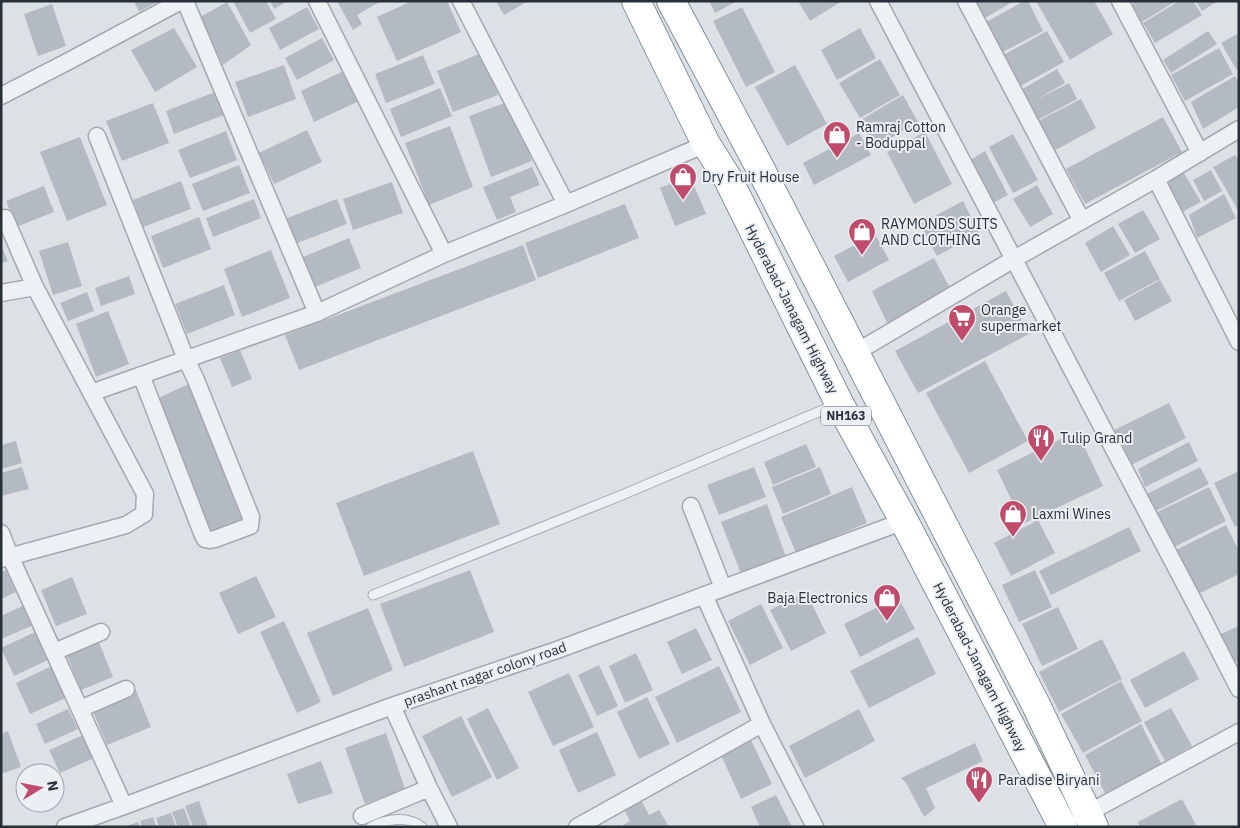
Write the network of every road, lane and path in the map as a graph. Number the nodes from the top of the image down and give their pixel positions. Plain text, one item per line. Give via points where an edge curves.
1 (181, 1) edge
2 (184, 1) edge
3 (317, 1) edge
4 (461, 1) edge
5 (636, 1) edge
6 (671, 1) edge
7 (878, 1) edge
8 (966, 1) edge
9 (1120, 1) edge
10 (1, 96) edge
11 (1239, 129) edge
12 (97, 136) dead end
13 (706, 144) junction
14 (1200, 153) junction
15 (1156, 179) junction
16 (566, 204) junction
17 (5, 218) dead end
18 (1082, 221) junction
19 (444, 254) junction
20 (1014, 259) junction
21 (36, 287) junction
22 (1, 293) edge
23 (317, 312) junction
24 (1239, 342) edge
25 (855, 353) junction
26 (186, 359) junction
27 (141, 375) junction
28 (91, 393) junction
29 (840, 403) junction
30 (691, 506) dead end
31 (904, 521) junction
32 (1, 533) edge
33 (6, 558) edge
34 (723, 588) junction
35 (373, 595) dead end
36 (704, 595) junction
37 (101, 632) dead end
38 (54, 652) junction
39 (126, 689) dead end
40 (1239, 689) edge
41 (1036, 705) junction
42 (392, 706) junction
43 (80, 709) junction
44 (1007, 720) junction
45 (762, 724) junction
46 (1239, 732) edge
47 (428, 788) junction
48 (124, 806) junction
49 (1091, 820) edge
50 (367, 821) edge
51 (65, 827) edge
52 (422, 827) edge
53 (449, 827) edge
54 (577, 827) edge
55 (815, 827) edge
56 (1063, 827) edge

1 - 10 street
2 - 23 street
3 - 19 street
4 - 16 street
5 - 13 highway, Hyderabad-Janagam Highway / NH163
6 - 25 highway, NH163
7 - 20 street
8 - 18 street
9 - 14 street
11 - 14 street
12 - 26 street
13 - 16 street
13 - 29 highway, Hyderabad-Janagam Highway / NH163 via 728,179
14 - 15 street
15 - 18 street
15 - 24 street
16 - 19 street
17 - 21 street
18 - 20 street
19 - 23 street
20 - 25 street
20 - 40 street
21 - 22 street
21 - 28 street
23 - 26 street
25 - 41 highway, NH163
26 - 27 street
26 - 27 street via 251,517 250,526 215,539 205,538 202,533
27 - 28 street
28 - 33 street via 145,494 144,514 126,525
29 - 31 highway, Hyderabad-Janagam Highway / NH163
29 - 35 lane
30 - 34 street
31 - 34 street, prashant nagar colony road
31 - 44 highway, Hyderabad-Janagam Highway / NH163
32 - 33 street
33 - 38 street
34 - 36 street, prashant nagar colony road
36 - 42 street, prashant nagar colony road via 558,650
36 - 45 street
37 - 38 street
38 - 43 street
39 - 43 street
41 - 44 highway
41 - 49 highway, NH163
42 - 47 street
42 - 48 street, prashant nagar colony road
43 - 48 street
44 - 56 highway, Hyderabad-Janagam Highway / NH163
45 - 54 street
45 - 55 street
46 - 49 street
47 - 50 street
47 - 53 street
48 - 51 street, prashant nagar colony road
50 - 52 lane via 397,819 412,821

